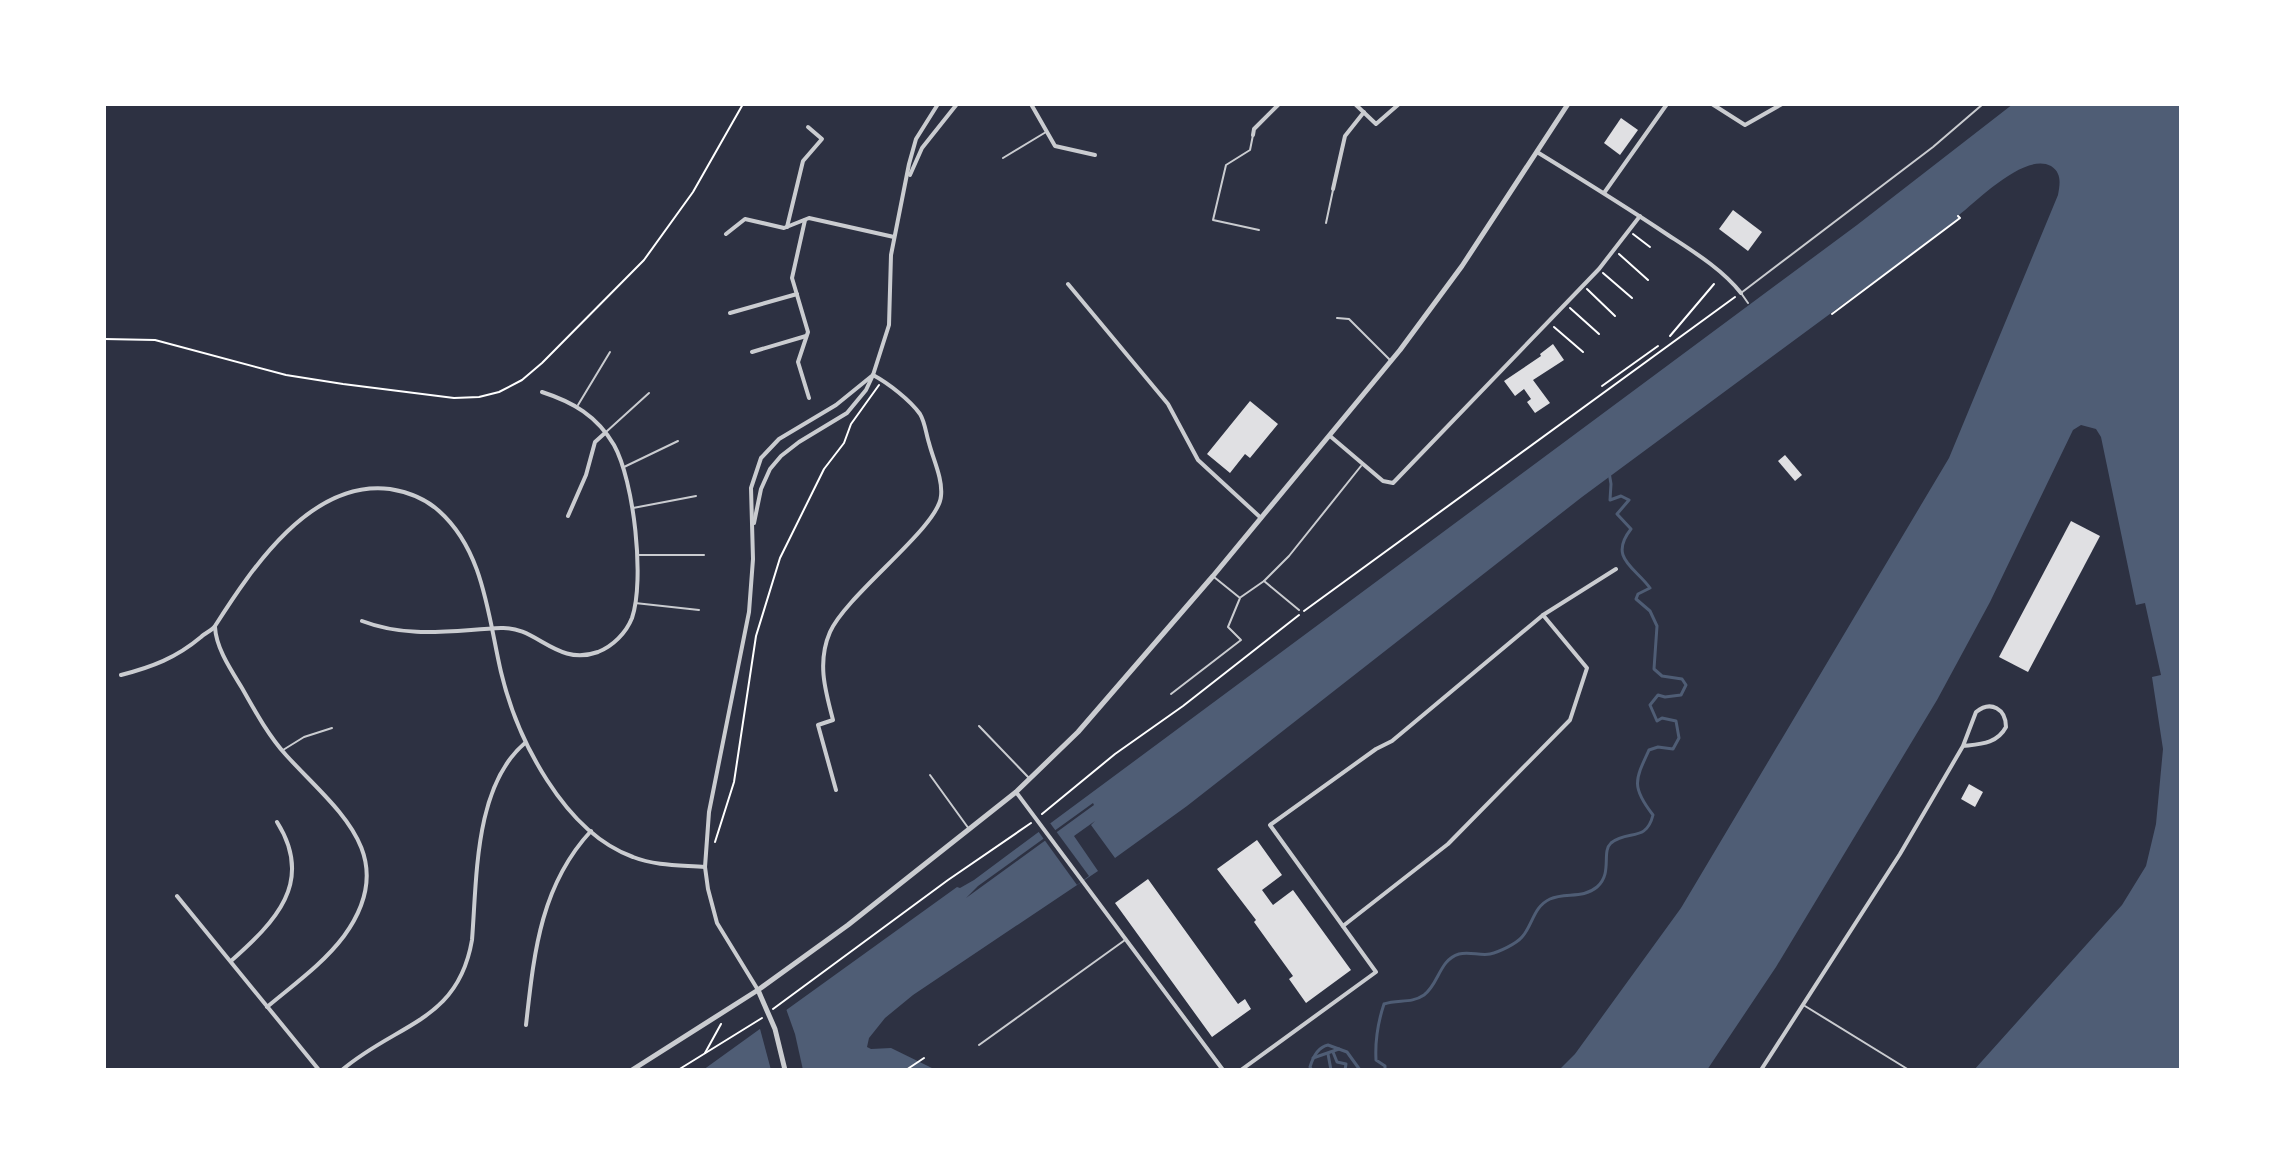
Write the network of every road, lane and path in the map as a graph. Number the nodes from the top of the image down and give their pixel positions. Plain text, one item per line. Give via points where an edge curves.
1 (743, 104) edge
2 (938, 104) edge
3 (957, 104) edge
4 (1031, 104) edge
5 (1279, 104) edge
6 (1355, 104) edge
7 (1399, 104) edge
8 (1568, 104) edge
9 (1667, 104) edge
10 (1712, 104) edge
11 (1782, 104) edge
12 (1983, 104) edge
13 (1364, 112) junction
14 (808, 127) dead end
15 (1047, 131) junction
16 (1253, 135) joint
17 (1537, 152) junction
18 (1095, 155) dead end
19 (1003, 158) dead end
20 (907, 181) junction
21 (1333, 189) joint
22 (1604, 193) junction
23 (1640, 216) junction
24 (1958, 216) dead end
25 (805, 220) junction
26 (1326, 223) dead end
27 (787, 227) junction
28 (1259, 230) dead end
29 (1629, 230) junction
30 (726, 234) dead end
31 (895, 237) junction
32 (1650, 247) dead end
33 (1614, 250) junction
34 (1599, 269) junction
35 (1648, 280) dead end
36 (1068, 284) dead end
37 (1714, 284) dead end
38 (1583, 285) junction
39 (1741, 293) junction
40 (797, 294) junction
41 (1632, 298) dead end
42 (1565, 303) junction
43 (1748, 303) dead end
44 (730, 313) dead end
45 (1832, 314) dead end
46 (1615, 316) dead end
47 (1337, 318) dead end
48 (1548, 321) junction
49 (1599, 334) dead end
50 (806, 336) junction
51 (1670, 336) dead end
52 (104, 339) edge
53 (1658, 346) dead end
54 (610, 352) dead end
55 (752, 352) dead end
56 (1583, 352) dead end
57 (1391, 361) junction
58 (873, 375) junction
59 (881, 379) junction
60 (1602, 386) dead end
61 (542, 392) dead end
62 (649, 393) dead end
63 (809, 398) dead end
64 (577, 406) junction
65 (605, 433) junction
66 (1330, 436) junction
67 (678, 441) dead end
68 (1363, 464) junction
69 (622, 468) junction
70 (696, 496) dead end
71 (632, 508) junction
72 (568, 516) dead end
73 (1261, 518) junction
74 (753, 525) junction
75 (636, 555) junction
76 (704, 555) dead end
77 (1616, 569) dead end
78 (1213, 576) junction
79 (1264, 581) junction
80 (1240, 598) junction
81 (634, 603) junction
82 (699, 610) dead end
83 (1299, 610) dead end
84 (1543, 615) junction
85 (362, 621) dead end
86 (215, 627) junction
87 (492, 629) junction
88 (121, 675) dead end
89 (1171, 694) dead end
90 (979, 726) dead end
91 (332, 728) dead end
92 (526, 743) junction
93 (1963, 746) junction
94 (282, 750) junction
95 (930, 775) dead end
96 (1030, 779) junction
97 (836, 790) dead end
98 (1016, 792) junction
99 (1037, 818) junction
100 (277, 822) dead end
101 (970, 830) junction
102 (591, 831) junction
103 (706, 843) junction
104 (705, 867) junction
105 (177, 896) dead end
106 (1343, 926) junction
107 (1126, 940) junction
108 (230, 962) junction
109 (758, 990) junction
110 (1804, 1005) junction
111 (267, 1007) junction
112 (770, 1009) junction
113 (725, 1010) junction
114 (760, 1019) dead end
115 (526, 1025) dead end
116 (979, 1045) dead end
117 (704, 1054) junction
118 (924, 1058) dead end
119 (319, 1070) edge
120 (342, 1070) edge
121 (632, 1070) edge
122 (678, 1070) edge
123 (785, 1070) edge
124 (906, 1070) edge
125 (1223, 1070) edge
126 (1241, 1070) edge
127 (1761, 1070) edge
128 (1909, 1070) edge

1 - 52 path via 693,192 644,260 542,363 499,392 454,398 343,384 271,372 155,340
2 - 20 street via 916,139
3 - 20 street via 922,148
4 - 15 street
5 - 16 street
6 - 13 street
7 - 13 street via 1376,124
8 - 17 street
9 - 22 street
10 - 11 street via 1745,125
12 - 39 lane
13 - 21 street via 1345,136
14 - 27 street via 822,139 803,161
15 - 18 street via 1055,146
15 - 19 lane
16 - 28 lane via 1250,150 1226,165 1213,220
17 - 22 street
17 - 57 street
20 - 31 street
21 - 26 lane
22 - 23 street
23 - 29 street
23 - 39 street via 1711,265
24 - 45 path
25 - 27 street
25 - 31 street
25 - 40 street via 792,278
27 - 30 street via 745,219
29 - 32 path
29 - 33 street
31 - 58 street via 889,325
33 - 34 street
33 - 35 path
34 - 38 street
34 - 41 path
36 - 73 street via 1168,404 1198,460
37 - 51 path
38 - 42 street
38 - 46 path
39 - 43 lane
39 - 99 path via 1301,613
40 - 44 street
40 - 50 street
42 - 48 street
42 - 49 path
47 - 57 lane via 1349,319
48 - 56 path
48 - 68 street via 1393,483
50 - 55 street
50 - 63 street via 798,362
53 - 60 path
54 - 64 lane
57 - 66 street
58 - 59 street
58 - 74 street via 847,413 788,449 770,469
58 - 74 street via 769,449 751,488
59 - 97 street via 920,414 941,498 932,516 864,588 825,645 821,674 833,720 818,725
59 - 103 path via 824,469 780,558 756,636 728,806 716,842
61 - 64 street
62 - 65 lane
64 - 65 street
65 - 69 street
65 - 72 street via 595,442
66 - 68 street
66 - 73 street
67 - 69 lane
68 - 79 lane
69 - 71 street
70 - 71 lane
71 - 75 street
73 - 78 street
74 - 103 street via 749,612
75 - 76 lane
75 - 81 street
77 - 84 street
78 - 80 lane
78 - 96 street via 1092,717
79 - 80 lane
79 - 83 lane
80 - 89 lane via 1228,627 1241,640
81 - 82 lane
81 - 87 street via 624,632 593,653 558,652 520,631
84 - 106 street via 1587,668 1570,720 1448,844
84 - 106 street via 1392,741 1270,825
85 - 87 street via 411,632
86 - 87 street via 269,552 309,512 344,493 376,488 428,502 452,524 471,554
86 - 88 street via 179,655
86 - 94 street via 230,668
87 - 92 street via 506,692
90 - 96 lane
91 - 94 lane
92 - 102 street via 560,798
92 - 120 street via 503,767 487,811 472,940 457,986 435,1010
93 - 93 street via 1999,737 2006,727 2000,710 1979,709
93 - 110 street
94 - 111 street via 348,819 359,839 365,874 359,908 344,936
95 - 101 lane
96 - 98 street
98 - 99 street
98 - 101 street
99 - 107 street
99 - 112 path
100 - 108 street via 293,854 289,889 270,925
101 - 109 street
102 - 104 street via 638,859
102 - 115 street via 548,899
103 - 104 street
104 - 109 street via 717,923
105 - 108 street
106 - 126 street via 1376,972
107 - 116 lane
107 - 125 street
108 - 111 street
109 - 112 street
109 - 113 street
110 - 127 street
110 - 128 lane
111 - 119 street
112 - 123 street
113 - 117 path
113 - 121 street
114 - 117 path
117 - 122 path
118 - 124 path

